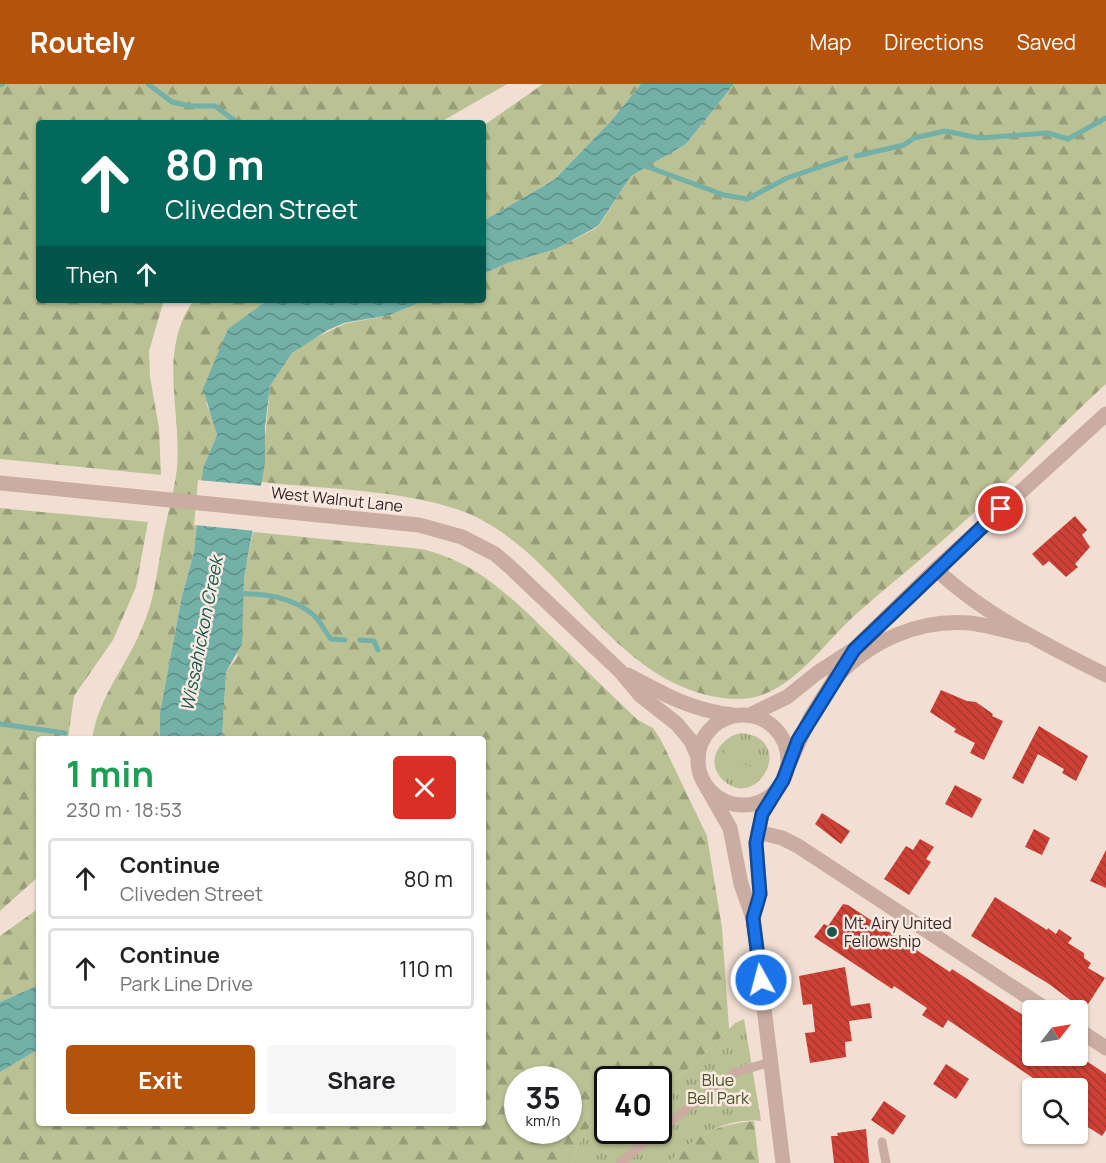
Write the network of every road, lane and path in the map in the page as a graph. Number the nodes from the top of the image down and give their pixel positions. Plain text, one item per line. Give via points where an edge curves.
1 (1106, 414) edge
2 (0, 483) edge
3 (936, 569) junction
4 (1028, 635) junction
5 (854, 650) junction
6 (620, 671) junction
7 (1106, 675) edge
8 (835, 678) junction
9 (744, 715) junction
10 (698, 757) junction
11 (788, 767) junction
12 (706, 786) junction
13 (775, 792) junction
14 (758, 832) junction
15 (753, 918) junction
16 (1032, 1000) edge
17 (1088, 1036) edge
18 (1106, 1048) edge
19 (771, 1062) junction
20 (672, 1120) edge
21 (882, 1142) dead end
22 (643, 1144) edge
23 (620, 1163) edge
24 (783, 1163) edge
25 (886, 1163) edge

1 - 3 street
2 - 6 street, West Walnut Lane via 419,525 462,537 495,555
3 - 4 street via 959,590
3 - 5 street
4 - 7 street
4 - 8 street via 971,623 931,625 878,643 857,656
5 - 8 street
5 - 9 street via 787,697
6 - 9 street, West Walnut Lane via 688,706
6 - 10 street, West Walnut Lane via 639,694 685,731
8 - 11 street via 810,718
9 - 10 street via 730,716 714,725 702,739
9 - 11 street via 769,723 782,737
10 - 12 street via 699,772
11 - 13 street
12 - 13 street via 720,799 739,806 758,803
12 - 15 street via 730,828 741,884
13 - 14 street via 762,814
14 - 15 street via 760,894
14 - 16 street via 798,846
15 - 19 street
17 - 18 street
19 - 20 lane via 736,1072
19 - 24 street
21 - 25 lane
22 - 23 lane

